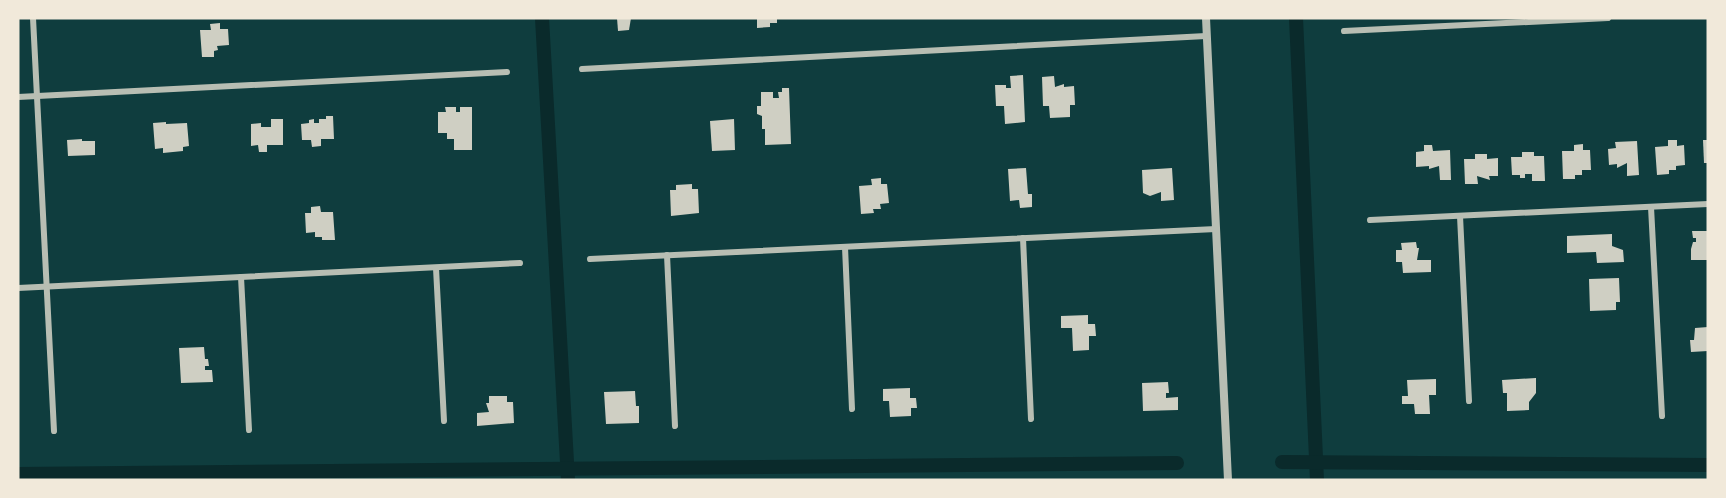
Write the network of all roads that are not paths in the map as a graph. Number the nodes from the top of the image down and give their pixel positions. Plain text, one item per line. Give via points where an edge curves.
1 (33, 18) edge
2 (1206, 18) edge
3 (1608, 18) edge
4 (1344, 31) dead end
5 (1206, 36) junction
6 (582, 69) dead end
7 (507, 72) dead end
8 (37, 96) junction
9 (18, 97) edge
10 (1708, 204) edge
11 (1651, 207) junction
12 (1460, 216) junction
13 (1370, 220) dead end
14 (1216, 229) junction
15 (1023, 238) junction
16 (845, 247) junction
17 (667, 255) junction
18 (590, 259) dead end
19 (520, 263) dead end
20 (436, 268) junction
21 (241, 277) junction
22 (46, 286) junction
23 (18, 288) edge
24 (1469, 401) dead end
25 (852, 409) dead end
26 (1662, 416) dead end
27 (1031, 419) dead end
28 (444, 421) dead end
29 (675, 426) dead end
30 (249, 430) dead end
31 (54, 431) dead end
32 (1228, 480) edge

1 - 8 street
2 - 5 street
3 - 4 street
5 - 6 street
5 - 14 street
7 - 8 street
8 - 9 street
8 - 22 street
10 - 11 street
11 - 12 street
11 - 26 street
12 - 13 street
12 - 24 street
14 - 15 street
14 - 32 street
15 - 16 street
15 - 27 street
16 - 17 street
16 - 25 street
17 - 18 street
17 - 29 street
19 - 20 street
20 - 21 street
20 - 28 street
21 - 22 street
21 - 30 street
22 - 23 street
22 - 31 street

